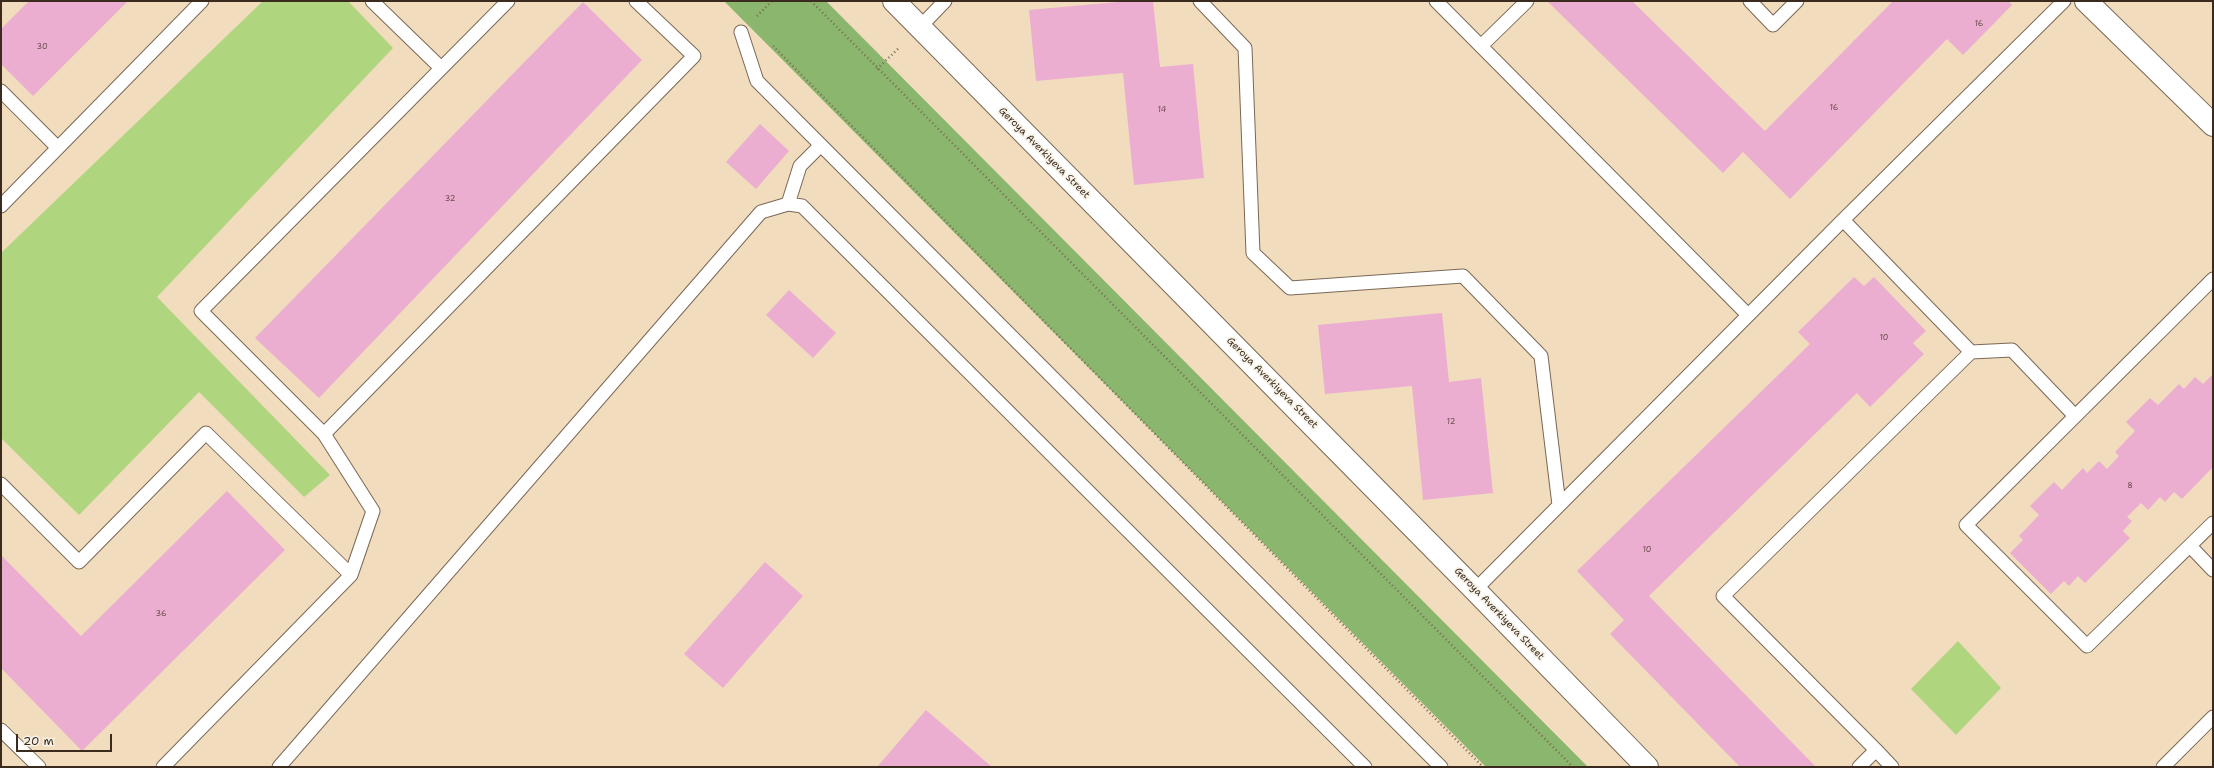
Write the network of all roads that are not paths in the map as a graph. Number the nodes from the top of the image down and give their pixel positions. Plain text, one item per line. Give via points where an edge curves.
1 (202, 1) edge
2 (372, 1) edge
3 (508, 1) edge
4 (636, 1) edge
5 (894, 1) edge
6 (945, 1) edge
7 (1200, 1) edge
8 (1436, 1) edge
9 (1527, 1) edge
10 (1750, 1) edge
11 (1798, 1) edge
12 (2064, 1) edge
13 (2086, 1) edge
14 (920, 27) junction
15 (741, 32) dead end
16 (1481, 46) junction
17 (441, 68) junction
18 (1, 91) edge
19 (2213, 125) edge
20 (821, 145) junction
21 (58, 148) junction
22 (788, 204) junction
23 (1, 206) edge
24 (1843, 220) junction
25 (2213, 279) edge
26 (1748, 315) junction
27 (1971, 352) junction
28 (2075, 416) junction
29 (324, 434) junction
30 (1, 484) edge
31 (1559, 505) junction
32 (2213, 523) edge
33 (2190, 546) junction
34 (2213, 570) edge
35 (351, 575) junction
36 (1475, 590) junction
37 (2213, 717) edge
38 (1, 730) edge
39 (1876, 750) junction
40 (39, 767) edge
41 (163, 767) edge
42 (279, 767) edge
43 (1365, 767) edge
44 (1441, 767) edge
45 (1647, 767) edge
46 (1859, 767) edge
47 (1892, 767) edge
48 (2163, 767) edge

1 - 21 lane
2 - 17 lane
3 - 17 lane
4 - 29 lane via 694,56
5 - 14 street, Geroya Averkiyeva Street
6 - 14 lane
7 - 31 lane via 1245,48 1253,253 1290,288 1464,276 1541,356
8 - 16 lane
9 - 16 lane
10 - 11 lane via 1773,25
12 - 24 lane
13 - 19 street
14 - 36 street, Geroya Averkiyeva Street
15 - 20 lane via 757,81
16 - 26 lane
17 - 29 lane via 201,311
18 - 21 lane
20 - 22 lane via 800,166
20 - 44 lane
21 - 23 lane
22 - 42 lane via 761,212
22 - 43 lane via 802,206
24 - 26 lane
24 - 27 lane
25 - 28 lane
26 - 31 lane
27 - 28 lane via 2012,350
27 - 39 lane via 1723,596
28 - 33 lane via 1966,524 2087,646
29 - 35 lane via 373,511
30 - 35 lane via 79,562 206,433
31 - 36 lane
32 - 33 lane
33 - 34 lane
35 - 41 lane
36 - 45 street, Geroya Averkiyeva Street
37 - 48 lane
38 - 40 lane
39 - 46 lane
39 - 47 lane

